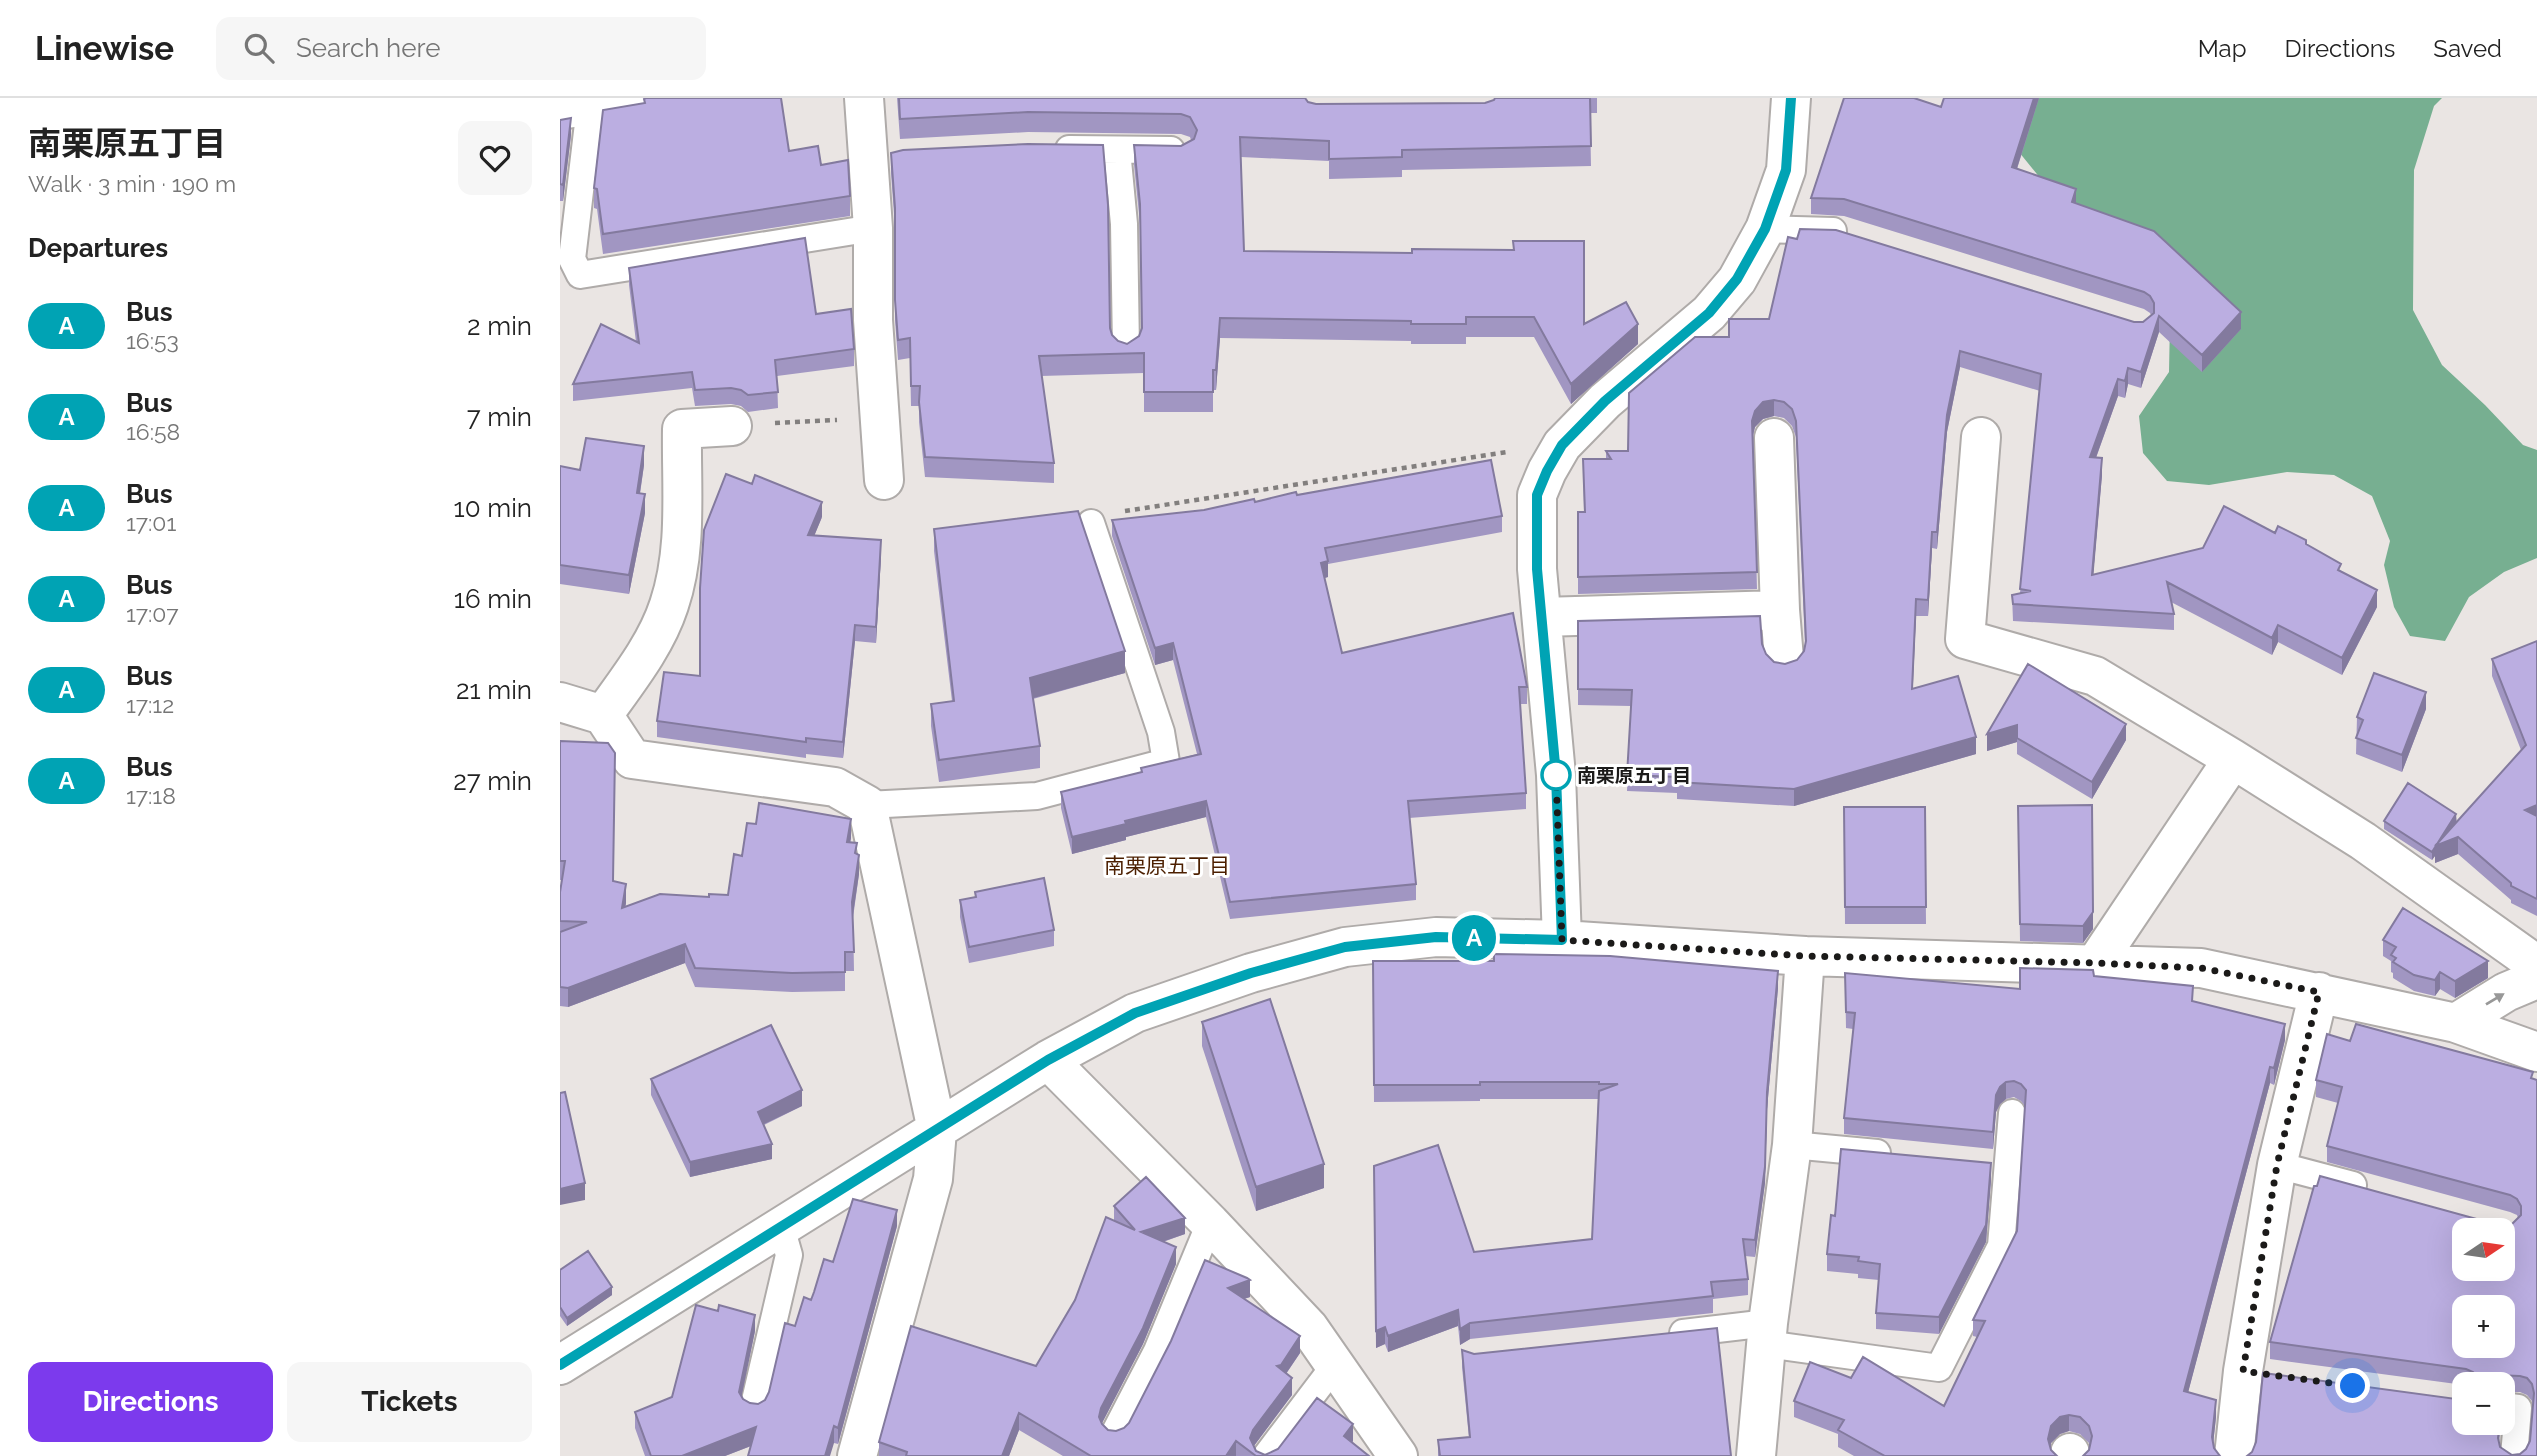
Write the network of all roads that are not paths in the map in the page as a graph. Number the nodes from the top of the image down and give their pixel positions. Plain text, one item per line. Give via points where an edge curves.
1 (639, 98) edge
2 (864, 98) edge
3 (1791, 98) edge
4 (580, 104) edge
5 (1041, 149) edge
6 (1117, 150) junction
7 (1181, 150) edge
8 (873, 228) junction
9 (1765, 229) junction
10 (1852, 235) edge
11 (1126, 348) edge
12 (732, 426) dead end
13 (1774, 438) dead end
14 (1981, 438) dead end
15 (884, 480) dead end
16 (1091, 523) road end
17 (1780, 610) junction
18 (1542, 617) junction
19 (1784, 659) dead end
20 (560, 702) edge
21 (603, 715) junction
22 (2233, 759) junction
23 (867, 805) junction
24 (1562, 940) junction
25 (1805, 956) junction
26 (2096, 963) junction
27 (2537, 965) edge
28 (2537, 979) edge
29 (2319, 992) junction
30 (2456, 1023) junction
31 (2537, 1052) edge
32 (1048, 1060) junction
33 (2012, 1113) dead end
34 (937, 1130) junction
35 (1792, 1145) junction
36 (1900, 1156) edge
37 (1981, 1164) edge
38 (2277, 1165) junction
39 (2008, 1166) junction
40 (2372, 1191) edge
41 (1210, 1223) junction
42 (781, 1227) junction
43 (1768, 1334) junction
44 (1661, 1335) edge
45 (560, 1365) edge
46 (1335, 1365) junction
47 (754, 1405) edge
48 (2515, 1408) edge
49 (1115, 1432) edge
50 (857, 1456) edge
51 (1266, 1456) edge
52 (1398, 1456) edge
53 (1756, 1456) edge
54 (2234, 1456) edge
55 (2514, 1456) edge

1 - 4 street
2 - 8 street via 882,155
3 - 9 street via 1786,170
4 - 8 lane via 572,258 580,275
5 - 6 lane
6 - 7 lane
6 - 11 lane via 1124,224
8 - 15 street via 873,320
9 - 10 lane
9 - 18 street via 1737,279 1709,313 1605,401 1562,445 1547,471 1537,495
12 - 21 street via 682,429 681,555 669,605 646,655
13 - 17 street
14 - 22 street via 1965,639 2095,676
16 - 23 lane via 1161,732 1166,762 1037,796
17 - 18 street
17 - 19 street
18 - 24 street via 1556,775
20 - 21 street
21 - 23 street via 632,759 835,787
22 - 26 street
22 - 27 street via 2363,841
23 - 34 street
24 - 25 street
24 - 32 street via 1436,937 1345,947 1135,1013
25 - 26 street
25 - 35 street
26 - 29 street via 2201,968
30 -> 28 street
29 - 30 street
29 - 38 street
30 - 31 street
32 - 34 street
32 - 41 street
33 - 39 lane
34 - 42 street
34 - 50 street via 933,1179
35 - 36 lane
35 - 43 street
37 - 39 lane
38 - 40 lane
38 - 54 street via 2256,1373
39 - 43 lane via 2001,1246 1939,1368
41 - 46 street via 1309,1328
41 - 49 lane via 1157,1351
42 - 45 street
42 - 47 lane via 789,1255
43 - 44 lane
43 - 53 street
46 - 51 lane
46 - 52 street
48 - 55 lane

